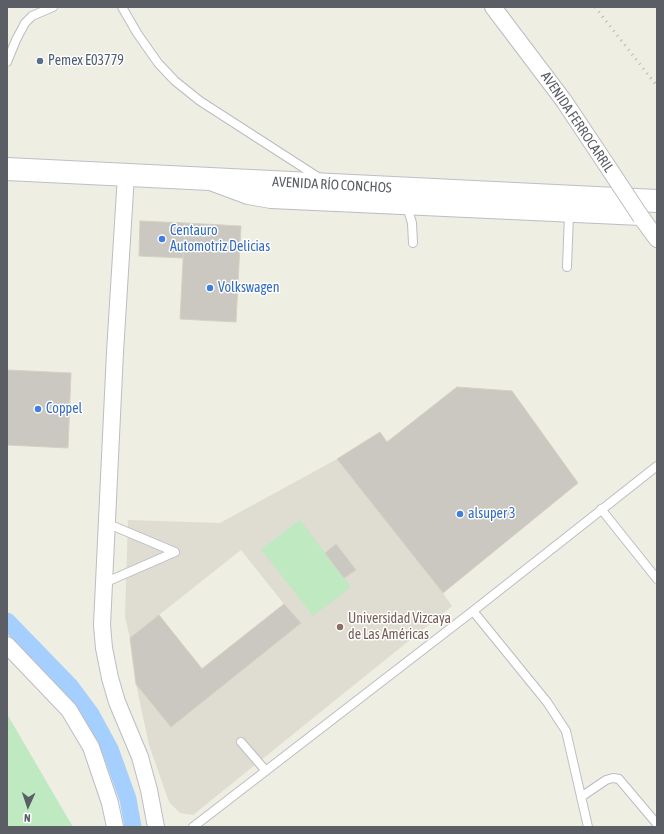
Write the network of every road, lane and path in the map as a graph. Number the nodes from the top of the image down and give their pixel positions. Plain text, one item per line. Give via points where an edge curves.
1 (54, 7) edge
2 (122, 7) edge
3 (493, 7) edge
4 (7, 62) edge
5 (7, 169) edge
6 (126, 175) junction
7 (201, 178) junction
8 (330, 185) junction
9 (657, 201) edge
10 (407, 207) junction
11 (570, 214) junction
12 (641, 217) junction
13 (657, 239) edge
14 (413, 243) dead end
15 (567, 267) dead end
16 (657, 466) edge
17 (601, 509) junction
18 (106, 523) junction
19 (657, 579) edge
20 (104, 583) junction
21 (473, 611) junction
22 (7, 645) edge
23 (241, 742) dead end
24 (266, 771) junction
25 (581, 796) junction
26 (657, 824) edge
27 (115, 827) edge
28 (156, 827) edge
29 (194, 827) edge
30 (588, 827) edge

1 - 4 lane via 32,16 25,23
2 - 8 lane via 158,63 175,81 200,101
3 - 12 street, AVENIDA FERROCARRIL, bridge via 564,101
5 - 6 main road, AVENIDA RÍO CONCHOS
6 - 7 main road, AVENIDA RÍO CONCHOS
6 - 18 street
7 - 8 main road, AVENIDA RÍO CONCHOS
7 - 10 street via 228,190 271,200
8 - 9 main road, AVENIDA RÍO CONCHOS
10 - 11 street
10 - 14 lane
11 - 12 street
11 - 15 lane
12 - 13 street, AVENIDA FERROCARRIL
16 - 17 lane
17 - 19 lane
17 - 21 lane
18 - 20 street
18 - 20 lane via 175,552
20 - 28 street via 102,624 110,678 140,757
21 - 24 lane
21 - 25 lane via 547,702 566,731
22 - 27 street via 69,710 91,747 109,797
23 - 24 lane
24 - 29 lane
25 - 26 lane via 606,780 620,779
25 - 30 lane

